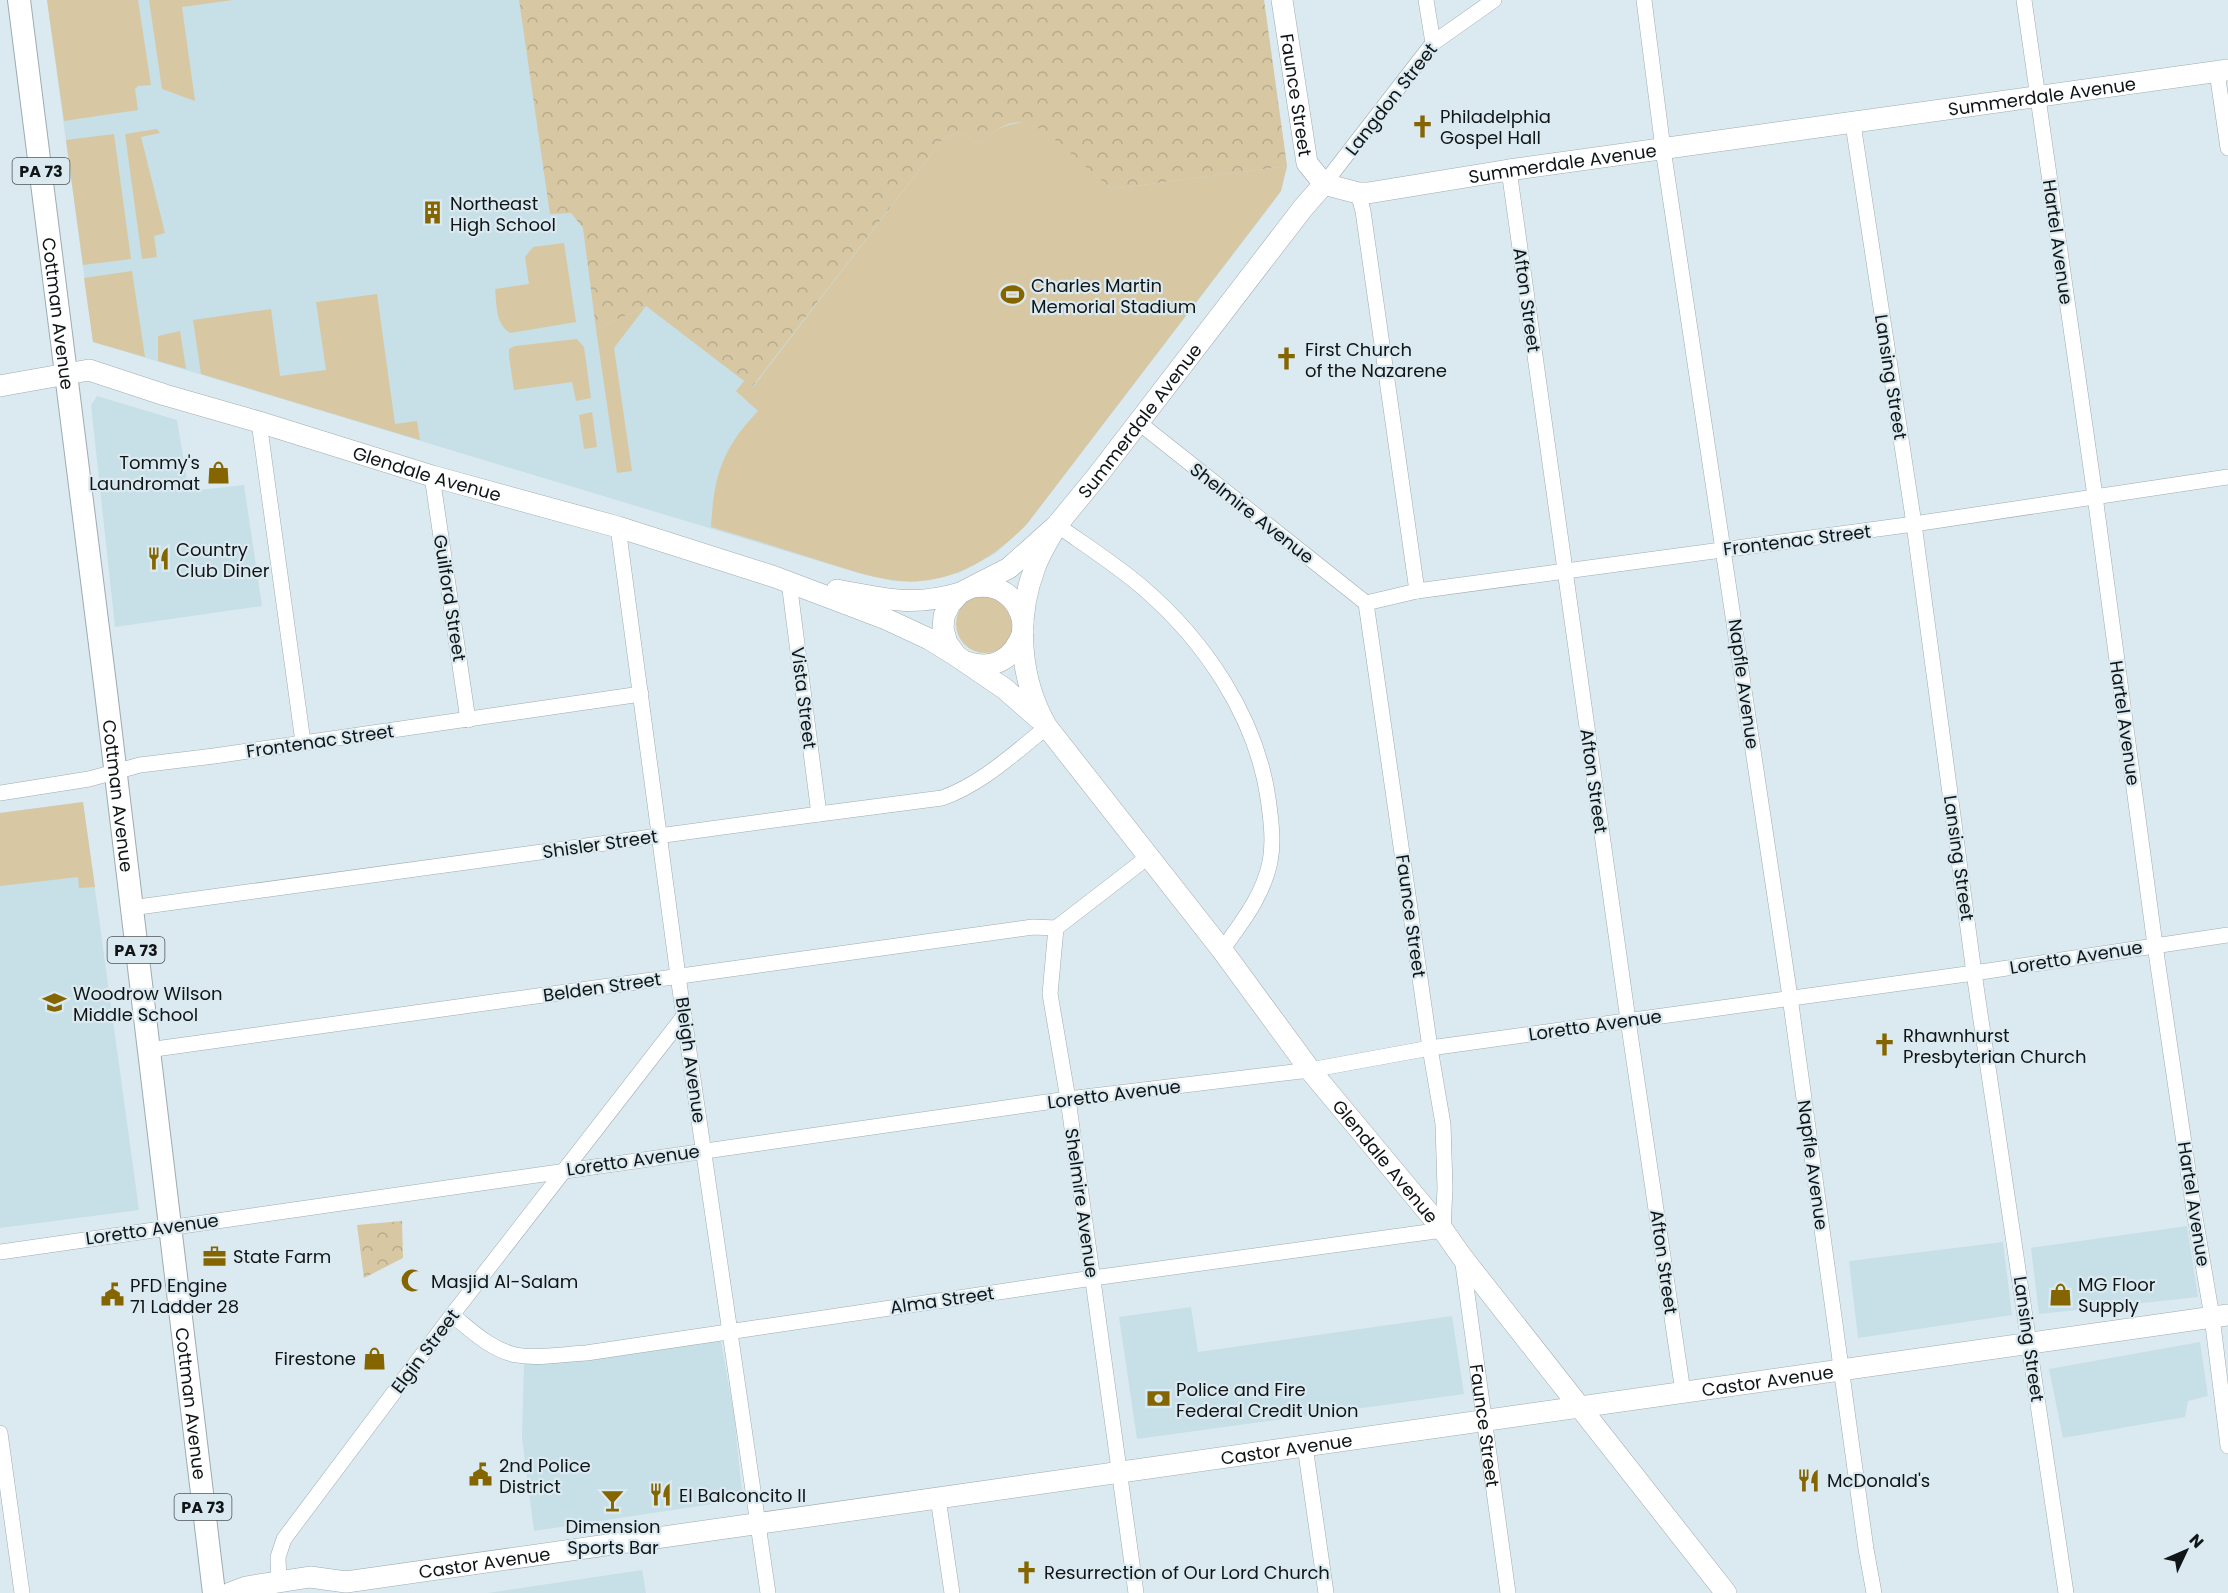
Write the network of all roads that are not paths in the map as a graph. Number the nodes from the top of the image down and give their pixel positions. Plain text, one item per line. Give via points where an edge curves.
1 (19, 0) edge
2 (1282, 0) edge
3 (1426, 0) edge
4 (1494, 0) edge
5 (1644, 0) edge
6 (2025, 0) edge
7 (1433, 43) junction
8 (2223, 71) edge
9 (2037, 96) junction
10 (1853, 124) junction
11 (1663, 148) junction
12 (2228, 148) edge
13 (1509, 170) junction
14 (1324, 184) junction
15 (1358, 194) junction
16 (65, 373) junction
17 (0, 386) edge
18 (260, 422) junction
19 (1138, 422) junction
20 (432, 476) junction
21 (2228, 477) edge
22 (2095, 496) junction
23 (1914, 524) junction
24 (1057, 525) junction
25 (618, 527) junction
26 (1724, 549) junction
27 (1565, 573) junction
28 (789, 582) junction
29 (1417, 591) junction
30 (962, 592) junction
31 (1366, 603) junction
32 (1023, 627) junction
33 (960, 658) junction
34 (641, 694) junction
35 (468, 720) junction
36 (1047, 727) junction
37 (303, 742) junction
38 (114, 772) junction
39 (0, 793) edge
40 (819, 814) junction
41 (661, 835) junction
42 (1148, 857) junction
43 (131, 908) junction
44 (1056, 928) junction
45 (2228, 935) edge
46 (2155, 945) junction
47 (1222, 950) junction
48 (1974, 973) junction
49 (678, 976) junction
50 (1790, 997) junction
51 (684, 1016) junction
52 (1628, 1020) junction
53 (1430, 1048) junction
54 (148, 1050) junction
55 (1310, 1070) junction
56 (1068, 1099) junction
57 (704, 1150) junction
58 (566, 1170) junction
59 (169, 1227) junction
60 (1443, 1230) junction
61 (0, 1252) edge
62 (1462, 1257) junction
63 (1093, 1278) junction
64 (452, 1315) junction
65 (2220, 1316) edge
66 (730, 1331) junction
67 (2030, 1343) junction
68 (1841, 1369) junction
69 (1683, 1392) junction
70 (1580, 1407) junction
71 (1485, 1420) junction
72 (0, 1433) edge
73 (1305, 1446) junction
74 (2228, 1446) edge
75 (1119, 1472) junction
76 (938, 1498) junction
77 (758, 1523) junction
78 (279, 1582) junction
79 (346, 1582) junction
80 (21, 1593) edge
81 (214, 1593) edge
82 (230, 1593) edge
83 (321, 1593) edge
84 (768, 1593) edge
85 (952, 1593) edge
86 (1136, 1593) edge
87 (1326, 1593) edge
88 (1508, 1593) edge
89 (1726, 1593) edge
90 (1874, 1593) edge
91 (2066, 1593) edge

1 - 16 main road, Cottman Avenue / PA 73
2 - 14 street, Faunce Street via 1307,163
3 - 7 street
4 - 7 street, Langdon Street
5 - 11 street, Napfle Avenue
6 - 9 street, Hartel Avenue
7 - 14 street, Langdon Street
8 - 9 street, Summerdale Avenue
8 - 12 street
9 - 10 street, Summerdale Avenue
9 - 22 street, Hartel Avenue
10 - 11 street, Summerdale Avenue
10 - 23 street, Lansing Street
11 - 13 street, Summerdale Avenue
11 - 26 street, Napfle Avenue
13 - 15 street, Summerdale Avenue
13 - 27 street, Afton Street
14 - 15 street, Summerdale Avenue
14 - 19 street, Summerdale Avenue
15 - 29 street
16 - 17 street
16 - 18 street, Glendale Avenue via 89,370
16 - 38 main road, Cottman Avenue / PA 73
18 - 20 street, Glendale Avenue
18 - 37 street
19 - 24 street, Summerdale Avenue
19 - 31 street, Shelmire Avenue
20 - 25 street, Glendale Avenue
20 - 35 street, Guilford Street
21 - 22 street, Frontenac Street
22 - 23 street, Frontenac Street
22 - 46 street, Hartel Avenue
23 - 26 street, Frontenac Street
23 - 48 street, Lansing Street
24 - 30 street, Summerdale Avenue via 1009,568
24 - 32 street, Summerdale Avenue via 1034,568
24 - 47 street via 1141,586 1177,620 1222,680 1245,722 1264,771 1271,824 1270,861 1257,900
25 - 28 street, Glendale Avenue
25 - 34 street, Bleigh Avenue
26 - 27 street, Frontenac Street
26 - 50 street, Napfle Avenue
27 - 29 street, Frontenac Street
27 - 52 street, Afton Street
28 - 30 street, Glendale Avenue via 922,602
28 - 33 street, Glendale Avenue via 899,625
28 - 40 street, Vista Street
29 - 31 street, Frontenac Street
30 - 32 street, Glendale Avenue via 984,586 1002,590 1015,602
30 - 33 street via 950,604 943,623 947,643
31 - 53 street, Faunce Street
32 - 33 street, Summerdale Avenue via 1015,651 1001,662 984,666
32 - 36 street, Glendale Avenue via 1028,686
33 - 36 street, Glendale Avenue via 1019,700
34 - 35 street, Frontenac Street
34 - 41 street, Bleigh Avenue
35 - 37 street, Frontenac Street
36 - 40 street, Shisler Street via 961,792 942,798
36 - 42 street, Glendale Avenue
37 - 38 street, Frontenac Street
38 - 39 street, Frontenac Street
38 - 43 main road, Cottman Avenue / PA 73
40 - 41 street, Shisler Street
41 - 43 street, Shisler Street
41 - 49 street, Bleigh Avenue
42 - 44 street
42 - 47 street, Glendale Avenue
43 - 54 main road, Cottman Avenue / PA 73
44 - 49 street, Belden Street via 1032,927
44 - 56 street, Shelmire Avenue via 1050,994
45 - 46 street, Loretto Avenue
46 - 48 street, Loretto Avenue
46 - 65 street, Hartel Avenue via 2194,1211
47 - 55 street, Glendale Avenue
48 - 50 street, Loretto Avenue
48 - 67 street, Lansing Street
49 - 51 street, Bleigh Avenue
49 - 54 street, Belden Street
50 - 52 street, Loretto Avenue
50 - 68 street, Napfle Avenue
51 - 57 street, Bleigh Avenue
51 - 58 street, Elgin Street
52 - 53 street, Loretto Avenue
52 - 69 street, Afton Street
53 - 55 street, Loretto Avenue
53 - 60 street, Faunce Street via 1443,1124
54 - 59 main road, Cottman Avenue / PA 73
55 - 56 street, Loretto Avenue
55 - 60 street, Glendale Avenue
56 - 57 street, Loretto Avenue
56 - 63 street, Shelmire Avenue
57 - 58 street, Loretto Avenue
57 - 66 street, Bleigh Avenue
58 - 59 street, Loretto Avenue
58 - 64 street, Elgin Street
59 - 61 street, Loretto Avenue
59 - 81 main road, Cottman Avenue / PA 73
60 - 62 street, Glendale Avenue
60 - 63 street, Alma Street
62 - 70 street, Glendale Avenue
62 - 71 street, Faunce Street
63 - 66 street, Alma Street
63 - 75 street, Shelmire Avenue
64 - 66 street, Alma Street via 493,1346 515,1355 532,1356 604,1351
64 - 78 street, Elgin Street via 284,1539 278,1557
65 - 67 street, Castor Avenue
65 - 74 street, Hartel Avenue
66 - 77 street, Bleigh Avenue
67 - 68 street, Castor Avenue
67 - 91 street, Lansing Street
68 - 69 street, Castor Avenue
68 - 90 street, Napfle Avenue
69 - 70 street, Castor Avenue
70 - 71 street, Castor Avenue
70 - 89 street, Glendale Avenue
71 - 73 street, Castor Avenue
71 - 88 street, Faunce Street
72 - 80 street
73 - 75 street, Castor Avenue
73 - 87 street
75 - 76 street, Castor Avenue
75 - 86 street, Shelmire Avenue
76 - 77 street, Castor Avenue
76 - 85 street
77 - 79 street, Castor Avenue
77 - 84 street, Bleigh Avenue
78 - 79 street, Castor Avenue via 310,1577
78 - 82 street, Castor Avenue
79 - 83 street, Castor Avenue

